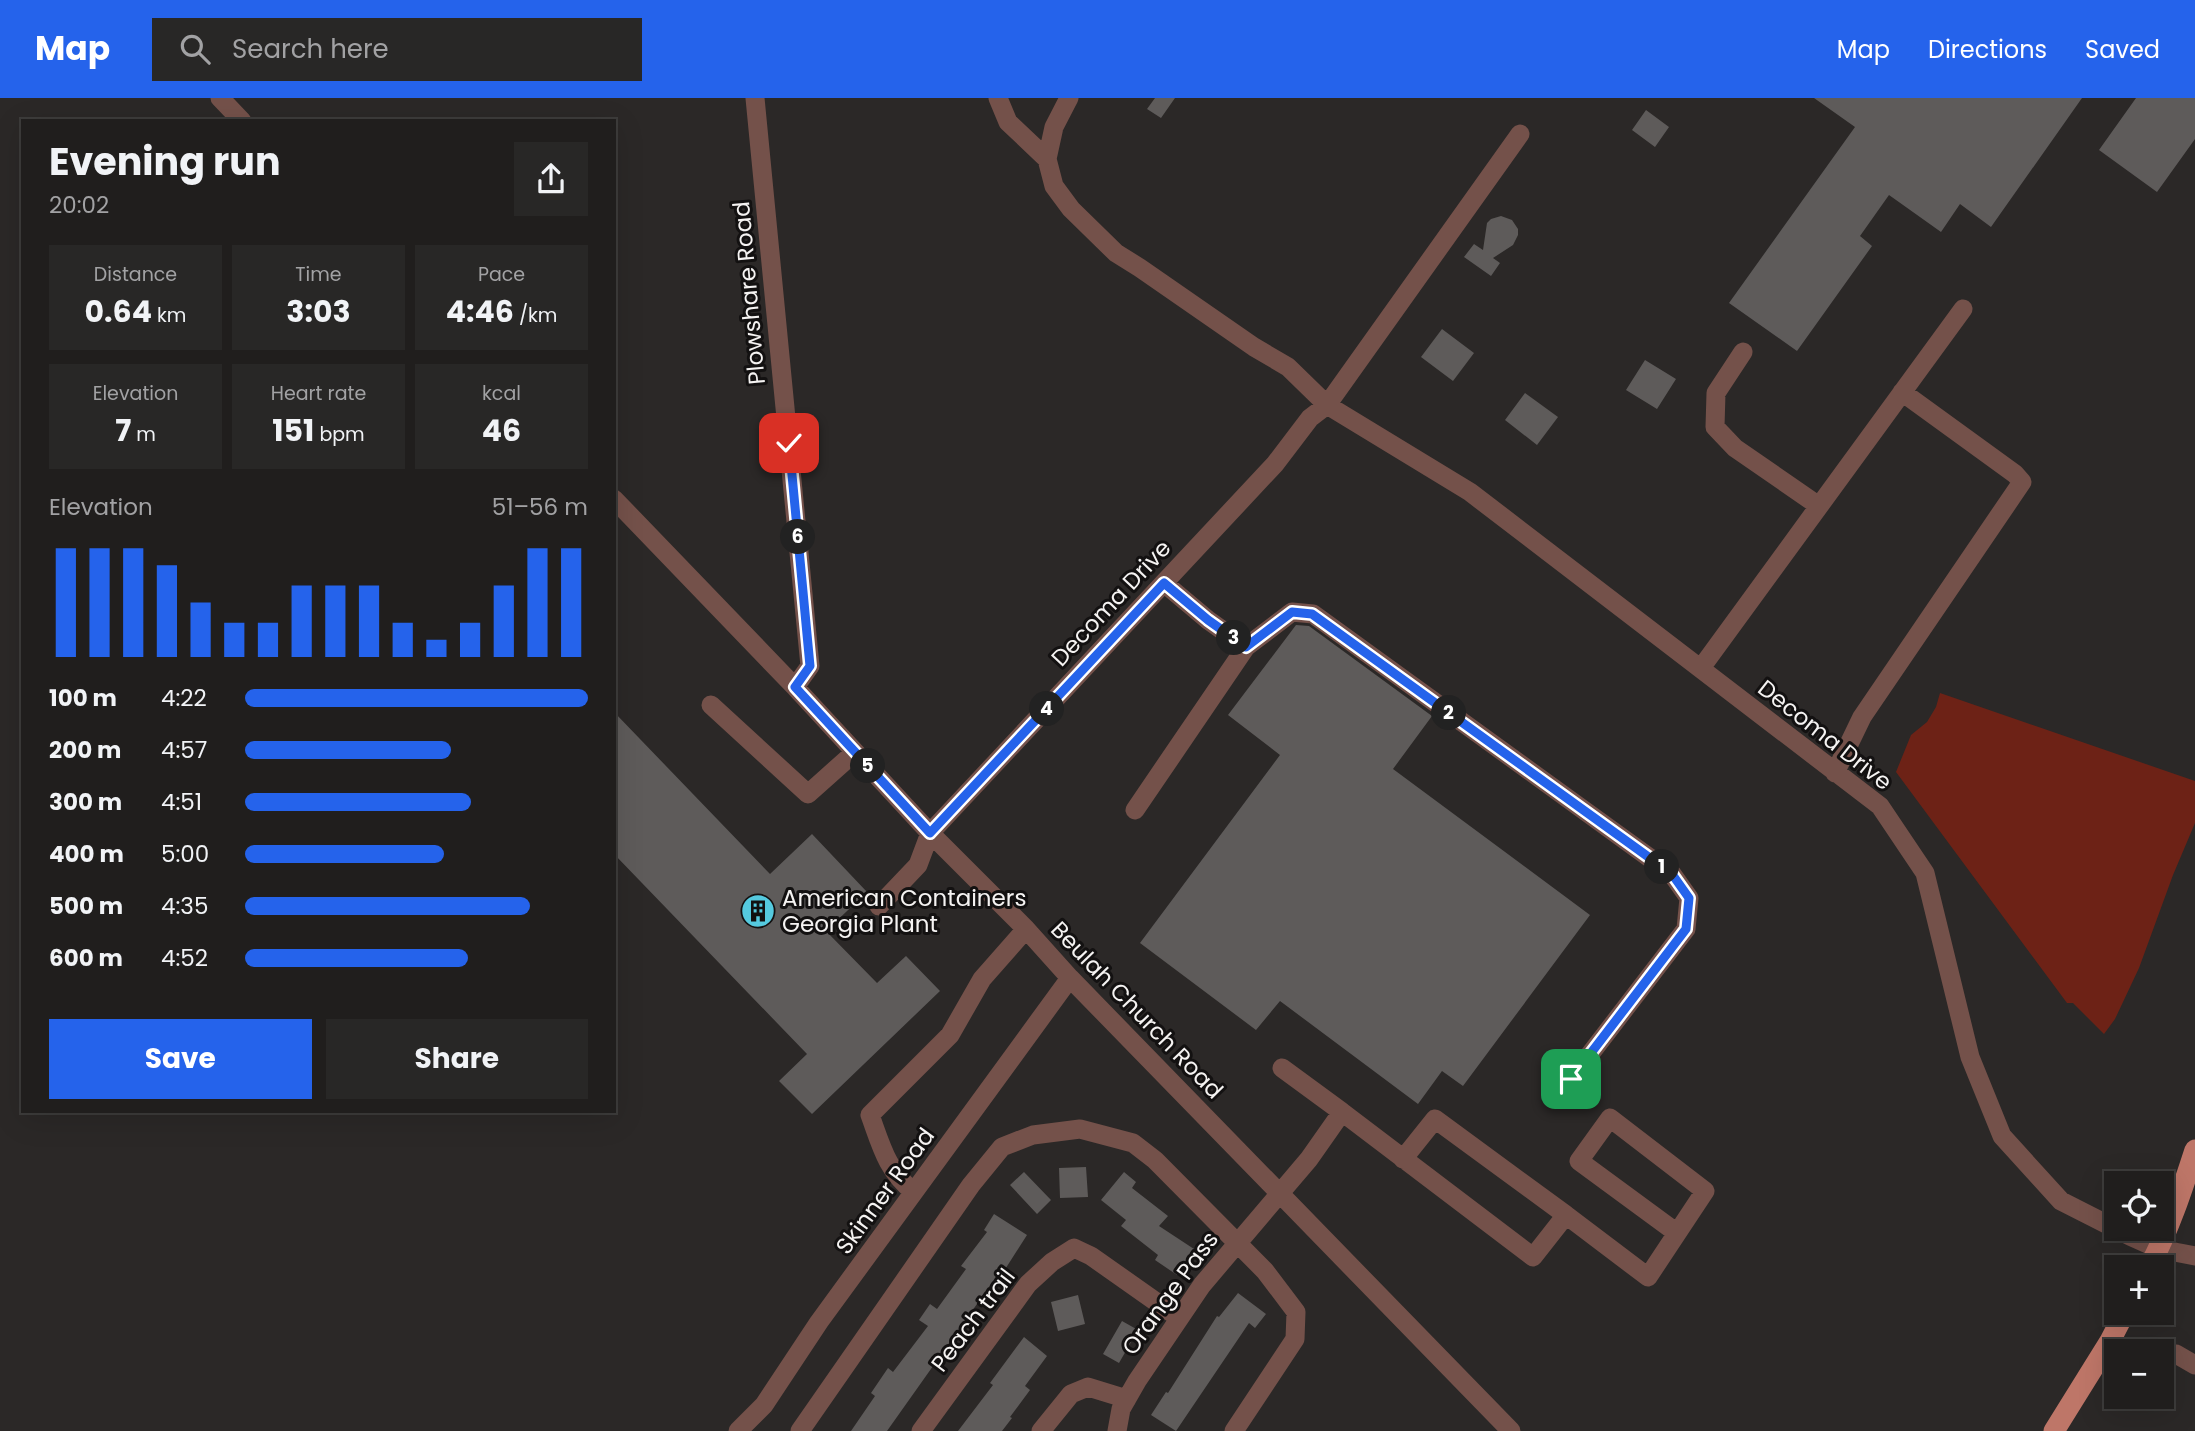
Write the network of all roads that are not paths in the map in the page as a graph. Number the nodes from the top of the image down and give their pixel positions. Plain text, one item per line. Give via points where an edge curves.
1 (219, 98) edge
2 (755, 98) edge
3 (998, 98) edge
4 (1069, 98) edge
5 (240, 119) edge
6 (1520, 134) dead end
7 (1046, 159) junction
8 (1963, 309) dead end
9 (1743, 352) dead end
10 (1902, 392) junction
11 (1326, 405) junction
12 (616, 501) edge
13 (1819, 506) junction
14 (1164, 583) junction
15 (1246, 647) junction
16 (1701, 668) junction
17 (795, 687) junction
18 (711, 705) dead end
19 (855, 752) junction
20 (1835, 773) junction
21 (1135, 810) dead end
22 (930, 833) junction
23 (879, 906) dead end
24 (1026, 929) junction
25 (1070, 978) junction
26 (1282, 1068) dead end
27 (1571, 1079) dead end
28 (1342, 1112) junction
29 (2195, 1150) edge
30 (1403, 1159) junction
31 (914, 1192) junction
32 (1279, 1193) junction
33 (1566, 1215) junction
34 (1677, 1233) junction
35 (1236, 1243) junction
36 (2151, 1255) edge
37 (2155, 1255) edge
38 (2195, 1256) edge
39 (2174, 1257) edge
40 (1179, 1318) junction
41 (2118, 1325) edge
42 (2176, 1354) dead end
43 (2195, 1365) edge
44 (1127, 1399) junction
45 (738, 1431) edge
46 (800, 1431) edge
47 (921, 1431) edge
48 (1041, 1431) edge
49 (1117, 1431) edge
50 (1234, 1431) edge
51 (1511, 1431) edge
52 (2054, 1431) edge

1 - 5 street
2 - 17 street, Plowshare Road via 810,666
3 - 7 street, Decoma Drive via 1008,122
4 - 7 street via 1054,127
6 - 11 street
7 - 11 street, Decoma Drive via 1054,186 1071,209 1116,253 1289,367
8 - 10 street
9 - 13 street via 1716,393 1715,427 1735,448
10 - 13 street
10 - 20 street via 2022,482 1862,717
11 - 14 street, Decoma Drive
11 - 16 street, Decoma Drive via 1470,492
12 - 17 street, Beulah Church Road
13 - 16 street
14 - 15 street
14 - 22 street, Decoma Drive
15 - 21 street
15 - 27 street via 1292,612 1312,614 1672,874 1689,898 1686,929
16 - 20 street, Decoma Drive
17 - 19 street, Beulah Church Road
18 - 19 street via 808,794
19 - 22 street, Beulah Church Road
20 - 36 street, Decoma Drive via 1880,806 1925,873 1970,1057 2002,1136 2061,1201 2130,1236
22 - 23 street via 918,864
22 - 24 street, Beulah Church Road
24 - 25 street, Beulah Church Road
24 - 31 street via 982,979 950,1035 870,1115 886,1159 900,1182
25 - 31 street, Skinner Road
25 - 32 street, Beulah Church Road
26 - 28 street
28 - 30 street
28 - 32 street, Orange Pass
29 - 37 main road
30 - 33 street via 1435,1119
30 - 33 street via 1533,1257
31 - 45 street, Skinner Road via 764,1405
32 - 35 street, Orange Pass
32 - 51 street, Beulah Church Road
33 - 34 street via 1648,1277
34 - 34 street via 1705,1191 1610,1118 1579,1161
35 - 40 street, Orange Pass
35 - 46 street via 1133,1143 1080,1129 1033,1135 1002,1147
35 - 50 street via 1265,1271 1296,1312 1296,1339
38 - 39 street, Decoma Drive
40 - 44 street, Orange Pass
40 - 47 street, Peach trail via 1074,1248 1028,1284
41 - 52 main road
42 - 43 street
44 - 48 street via 1088,1387 1071,1394
44 - 49 street, Orange Pass

